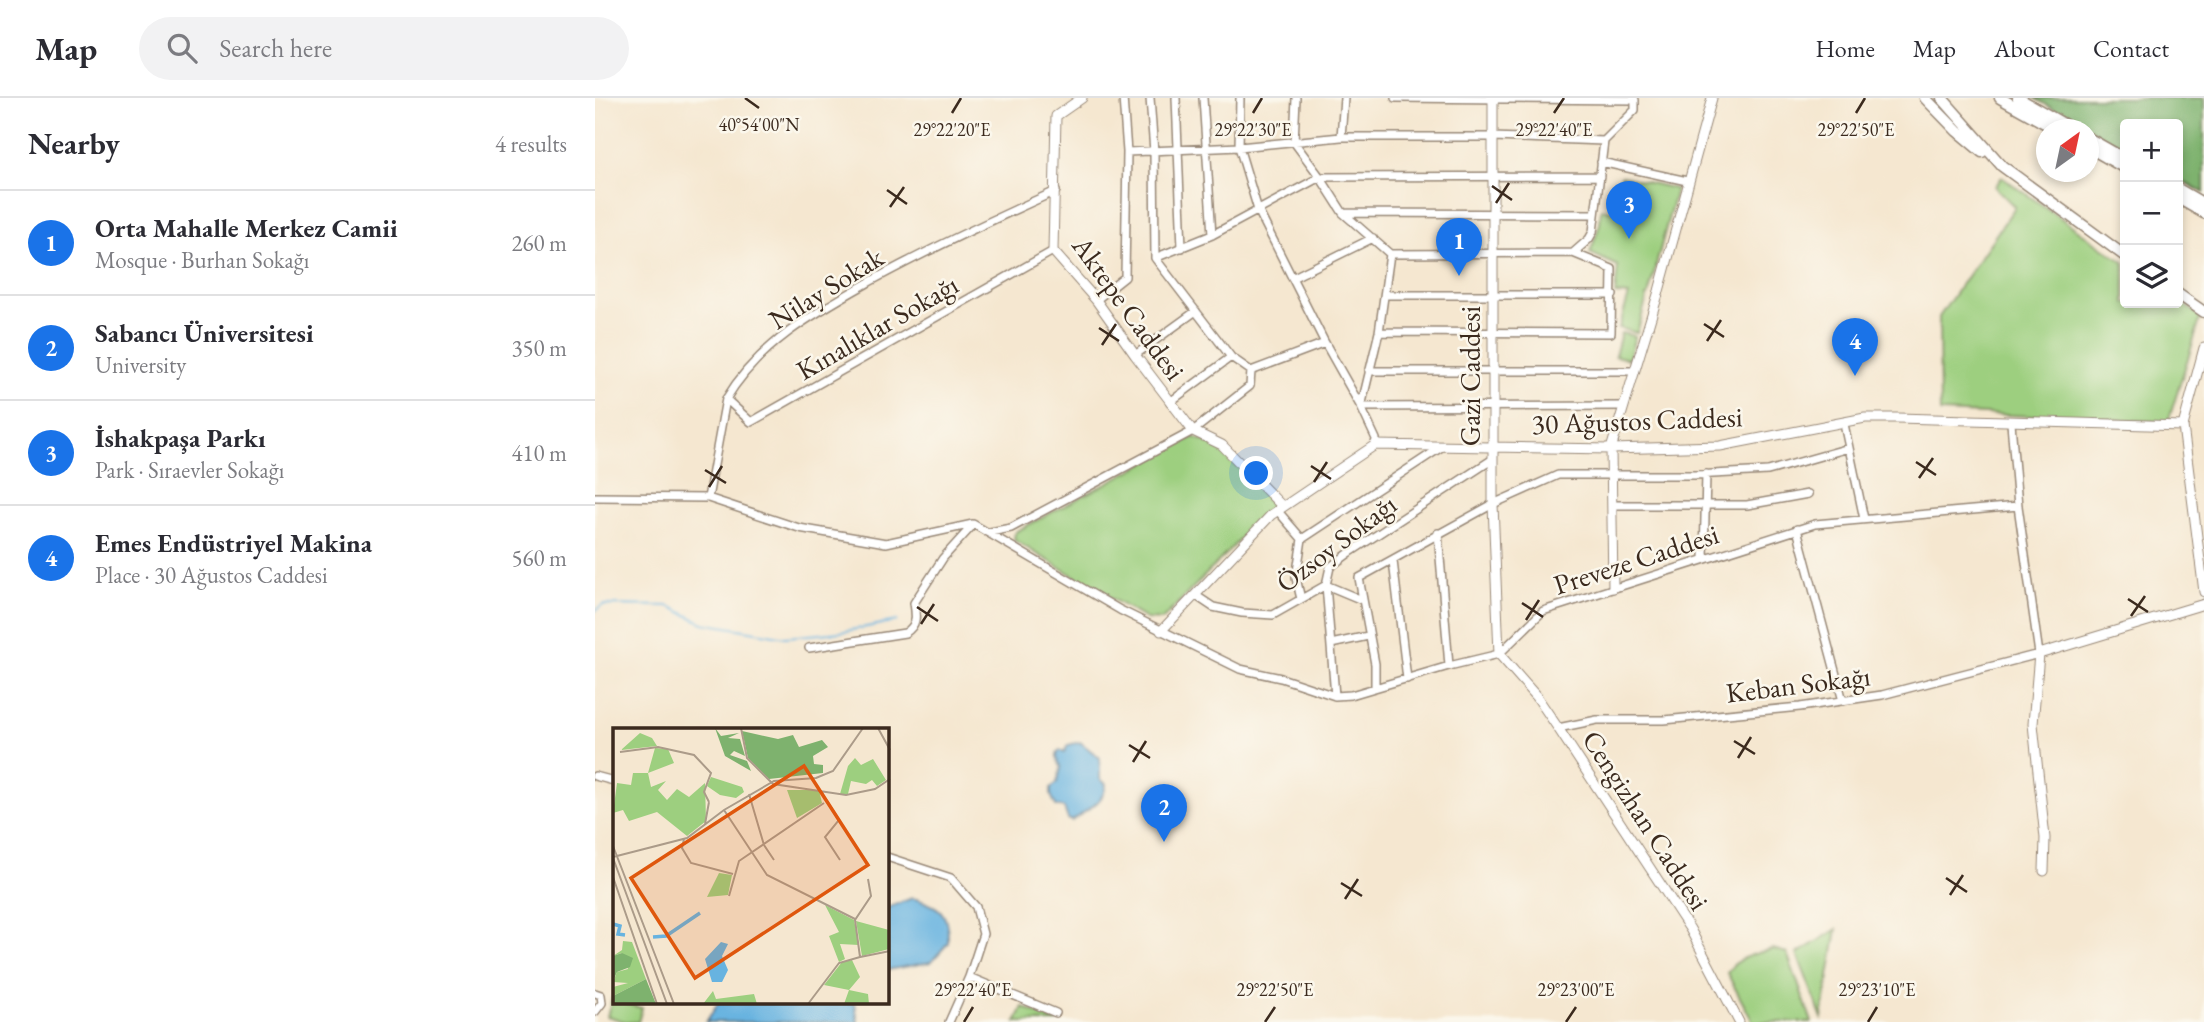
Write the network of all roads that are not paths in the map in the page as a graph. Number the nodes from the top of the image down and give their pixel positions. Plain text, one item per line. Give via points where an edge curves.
1 (1082, 98) edge
2 (1123, 98) edge
3 (1150, 98) edge
4 (1176, 98) edge
5 (1203, 98) edge
6 (1240, 98) edge
7 (1296, 98) edge
8 (1344, 98) edge
9 (1395, 98) edge
10 (1493, 98) edge
11 (1712, 98) edge
12 (1925, 98) edge
13 (1943, 98) edge
14 (2000, 98) edge
15 (2018, 98) edge
16 (2037, 119) edge
17 (2055, 119) edge
18 (1341, 137) junction
19 (1493, 138) junction
20 (1604, 141) junction
21 (1294, 142) junction
22 (2099, 144) edge
23 (1239, 147) junction
24 (1206, 149) junction
25 (1177, 150) junction
26 (1127, 152) junction
27 (1154, 152) junction
28 (2099, 153) edge
29 (2120, 156) edge
30 (1601, 162) junction
31 (2120, 165) edge
32 (2002, 166) junction
33 (1493, 175) junction
34 (1599, 176) junction
35 (1320, 177) junction
36 (1688, 181) junction
37 (1056, 191) junction
38 (2183, 192) edge
39 (2183, 201) edge
40 (2204, 204) edge
41 (1258, 210) junction
42 (1343, 213) junction
43 (1493, 213) junction
44 (2204, 213) edge
45 (1595, 214) junction
46 (1212, 235) junction
47 (1373, 238) junction
48 (1182, 248) junction
49 (1053, 251) junction
50 (1493, 253) junction
51 (1573, 253) junction
52 (2120, 253) edge
53 (1390, 254) junction
54 (1154, 258) junction
55 (1292, 278) junction
56 (1385, 295) junction
57 (1492, 295) junction
58 (1613, 295) junction
59 (2183, 297) edge
60 (1096, 300) junction
61 (1196, 311) junction
62 (2204, 312) edge
63 (1380, 332) junction
64 (1492, 332) junction
65 (1325, 343) junction
66 (2204, 348) edge
67 (1135, 355) junction
68 (1231, 357) junction
69 (1492, 369) junction
70 (1251, 371) junction
71 (1369, 371) junction
72 (1635, 371) junction
73 (726, 399) junction
74 (1170, 402) junction
75 (1492, 406) junction
76 (1624, 406) junction
77 (1361, 407) junction
78 (2011, 423) junction
79 (1844, 424) junction
80 (2183, 426) junction
81 (1193, 431) junction
82 (1375, 445) junction
83 (1443, 446) junction
84 (1492, 447) junction
85 (1849, 447) junction
86 (1611, 449) junction
87 (1493, 459) junction
88 (1612, 474) junction
89 (1706, 474) junction
90 (1808, 494) dead end
91 (595, 497) edge
92 (708, 498) junction
93 (1493, 504) junction
94 (1612, 505) junction
95 (1706, 505) junction
96 (2018, 506) junction
97 (1279, 508) junction
98 (1864, 519) junction
99 (973, 524) junction
100 (1797, 530) junction
101 (989, 532) junction
102 (1438, 533) junction
103 (1302, 539) junction
104 (1704, 559) junction
105 (1393, 561) junction
106 (1326, 585) junction
107 (1613, 588) junction
108 (2204, 592) edge
109 (1195, 595) junction
110 (1301, 599) junction
111 (1362, 600) junction
112 (2204, 604) edge
113 (1161, 631) junction
114 (1369, 636) junction
115 (1331, 644) junction
116 (809, 648) dead end
117 (1499, 654) junction
118 (2039, 654) junction
119 (1449, 666) junction
120 (1408, 679) junction
121 (1375, 687) junction
122 (1335, 696) junction
123 (1843, 701) junction
124 (1558, 727) junction
125 (595, 776) edge
126 (613, 781) edge
127 (889, 858) edge
128 (2044, 871) dead end
129 (969, 976) junction
130 (595, 993) edge
131 (595, 1012) edge
132 (1056, 1013) dead end
133 (949, 1022) edge
134 (1739, 1022) edge

1 - 37 street, Aktepe Caddesi via 1056,117
2 - 26 street
3 - 27 street
4 - 25 street
5 - 24 street
6 - 23 street
7 - 21 street
8 - 18 street
9 - 10 street
10 - 19 street, Gazi Caddesi
10 - 20 street via 1635,100 1635,110
11 - 36 street
12 - 32 main road via 1969,142
13 - 32 main road
14 - 16 main road
15 - 17 main road
18 - 19 street
18 - 21 street
19 - 20 street
19 - 33 street, Gazi Caddesi
20 - 30 street
21 - 23 street
21 - 35 street
22 - 29 main road
23 - 24 street
23 - 41 street
24 - 25 street
24 - 46 street
25 - 27 street
25 - 48 street
26 - 27 street
26 - 60 street via 1125,277
27 - 54 street
28 - 31 main road
30 - 34 street
30 - 36 street
32 - 52 main road
33 - 34 street
33 - 35 street
33 - 43 street, Gazi Caddesi
34 - 45 street
35 - 41 street
35 - 42 street
36 - 72 street
37 - 49 street, Aktepe Caddesi
37 - 73 street, Nilay Sokak via 909,261 811,315 786,332
38 - 40 main road
39 - 44 main road
41 - 46 street
41 - 55 street
42 - 43 street
42 - 47 street
43 - 45 street
43 - 50 street, Gazi Caddesi
45 - 51 street via 1593,232
46 - 48 street
47 - 53 street
47 - 55 street
48 - 54 street
49 - 60 street, Aktepe Caddesi
49 - 73 street, Kınalıklar Sokağı via 751,422
50 - 51 street
50 - 53 street
50 - 57 street, Gazi Caddesi
51 - 58 street via 1612,269
53 - 56 street
54 - 61 street
55 - 65 street
56 - 57 street
56 - 63 street
57 - 58 street
57 - 64 street, Gazi Caddesi
58 - 64 street via 1611,333
59 - 62 main road
60 - 67 street, Aktepe Caddesi
61 - 67 street
61 - 68 street
63 - 64 street
63 - 71 street
64 - 69 street, Gazi Caddesi
65 - 70 street
65 - 77 street
66 - 80 street
67 - 74 street, Aktepe Caddesi
68 - 70 street
68 - 74 street
69 - 71 street
69 - 72 street
69 - 75 street, Gazi Caddesi
70 - 81 street via 1250,386
71 - 77 street
72 - 76 street
73 - 92 street, Nilay Sokak
74 - 81 street, Aktepe Caddesi
75 - 76 street
75 - 77 street
75 - 84 street, Gazi Caddesi
76 - 86 street
77 - 82 street
78 - 79 street, 30 Ağustos Caddesi via 1865,418
78 - 80 street, 30 Ağustos Caddesi
78 - 96 street
79 - 85 street
79 - 86 street, 30 Ağustos Caddesi via 1720,446
80 - 108 street
81 - 97 street, Aktepe Caddesi via 1222,445
81 - 101 street via 1011,528
82 - 83 street, 30 Ağustos Caddesi
82 - 97 street
83 - 84 street, 30 Ağustos Caddesi
83 - 103 street
84 - 86 street, 30 Ağustos Caddesi
84 - 87 street, Gazi Caddesi
85 - 89 street via 1767,471
85 - 98 street
86 - 88 street
87 - 93 street, Gazi Caddesi
87 - 106 street, Özsoy Sokağı via 1331,567
88 - 89 street
88 - 93 street via 1558,475
88 - 94 street
89 - 95 street
90 - 95 street via 1747,505
91 - 92 street
92 - 99 street via 799,528 886,543
93 - 102 street
93 - 117 street, Gazi Caddesi
94 - 95 street
94 - 107 street
95 - 104 street
96 - 98 street, Preveze Caddesi
96 - 118 street
97 - 103 street
97 - 109 street
98 - 100 street, Preveze Caddesi
99 - 101 street
99 - 116 street via 943,558 914,603 917,619 911,629
100 - 104 street, Preveze Caddesi
100 - 123 street
101 - 113 street
102 - 105 street
102 - 119 street
103 - 110 street via 1296,579
104 - 107 street, Preveze Caddesi
105 - 111 street via 1359,578
105 - 120 street
106 - 110 street, Özsoy Sokağı
106 - 111 street
106 - 115 street
107 - 117 street, Preveze Caddesi via 1543,611
109 - 110 street, Özsoy Sokağı via 1213,607 1273,615
109 - 113 street
111 - 114 street
112 - 118 street
113 - 122 street via 1240,669
114 - 115 street
114 - 121 street
115 - 122 street
117 - 119 street
117 - 124 street, Cengizhan Caddesi
118 - 123 street, Keban Sokağı
118 - 128 street via 2033,724
119 - 120 street
120 - 121 street
121 - 122 street
123 - 124 street, Keban Sokağı
124 - 134 street, Cengizhan Caddesi via 1690,929
125 - 126 street
127 - 129 street via 951,878 976,907 983,934
129 - 132 street
129 - 133 street
130 - 131 street via 601,995 602,1003

